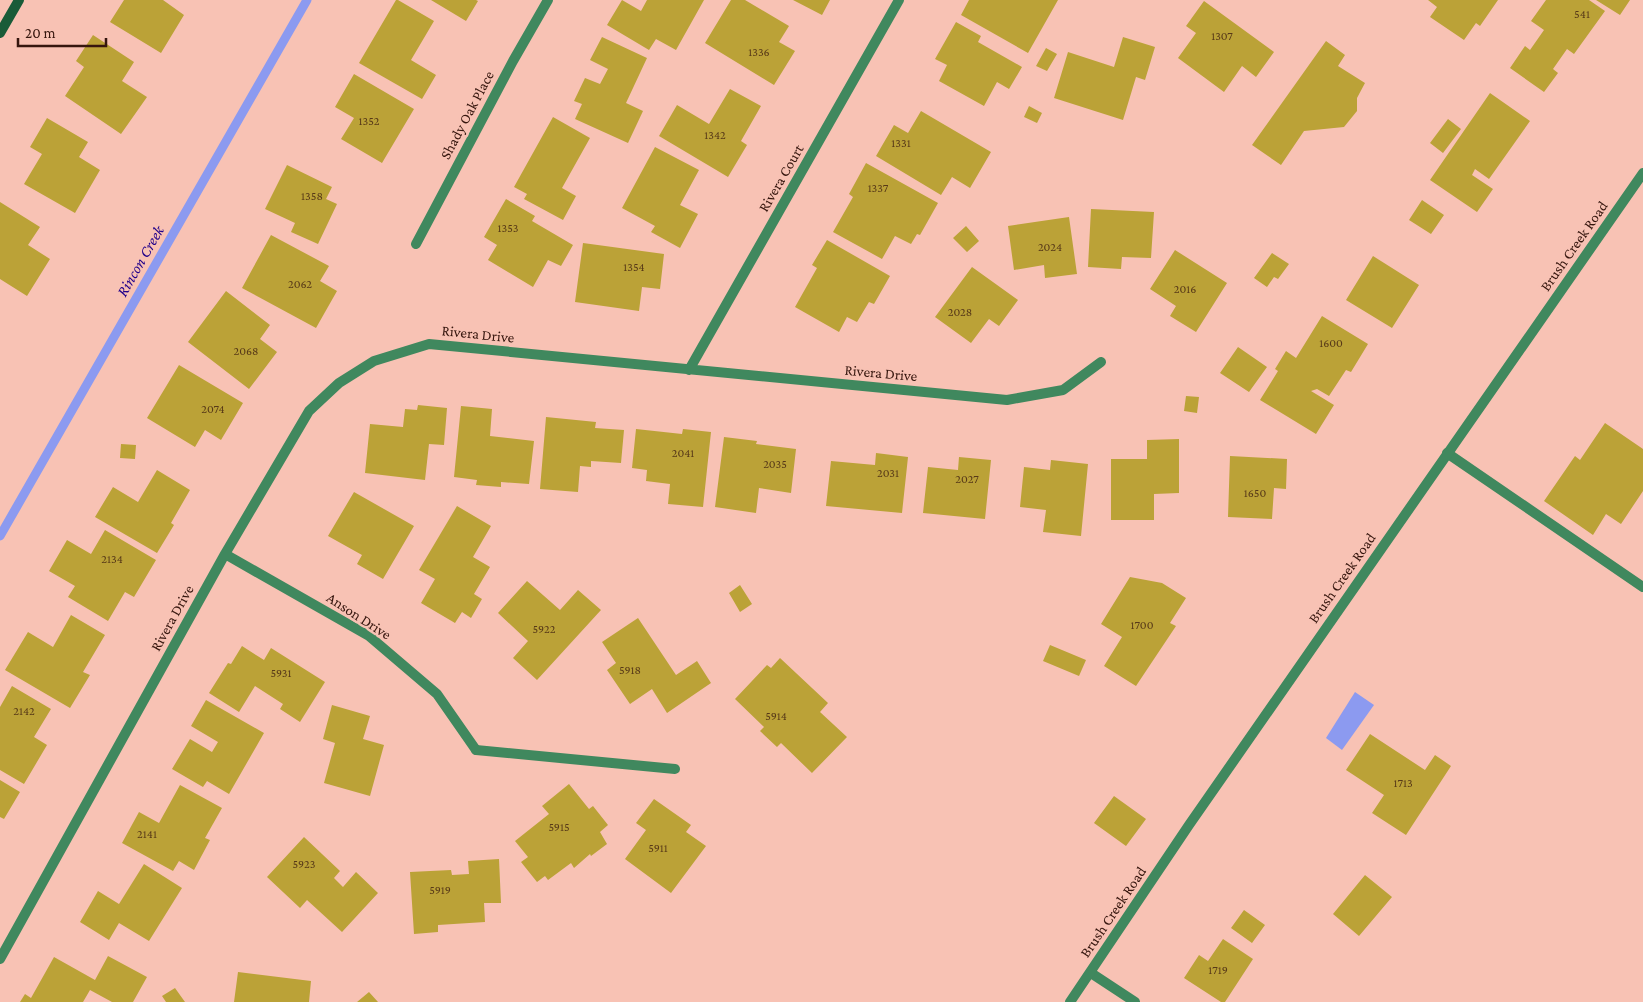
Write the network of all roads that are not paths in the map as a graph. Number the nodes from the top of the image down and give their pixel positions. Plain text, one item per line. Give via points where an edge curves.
1 (19, 0) edge
2 (548, 0) edge
3 (899, 0) edge
4 (0, 33) edge
5 (1643, 173) edge
6 (416, 244) dead end
7 (1100, 362) dead end
8 (689, 370) junction
9 (1447, 453) junction
10 (224, 554) junction
11 (1643, 588) edge
12 (675, 769) dead end
13 (0, 959) edge
14 (1091, 973) junction
15 (1070, 1002) edge
16 (1135, 1002) edge

1 - 4 main road
2 - 6 street, Shady Oak Place
3 - 8 street, Rivera Court
5 - 9 street, Brush Creek Road
7 - 8 street, Rivera Drive via 1063,390 1007,400
8 - 10 street, Rivera Drive via 429,344 374,360 339,383 309,411
9 - 11 street
9 - 14 street, Brush Creek Road via 1189,825
10 - 12 street, Anson Drive via 369,636 437,694 476,750
10 - 13 street, Rivera Drive
14 - 15 street, Brush Creek Road
14 - 16 street

